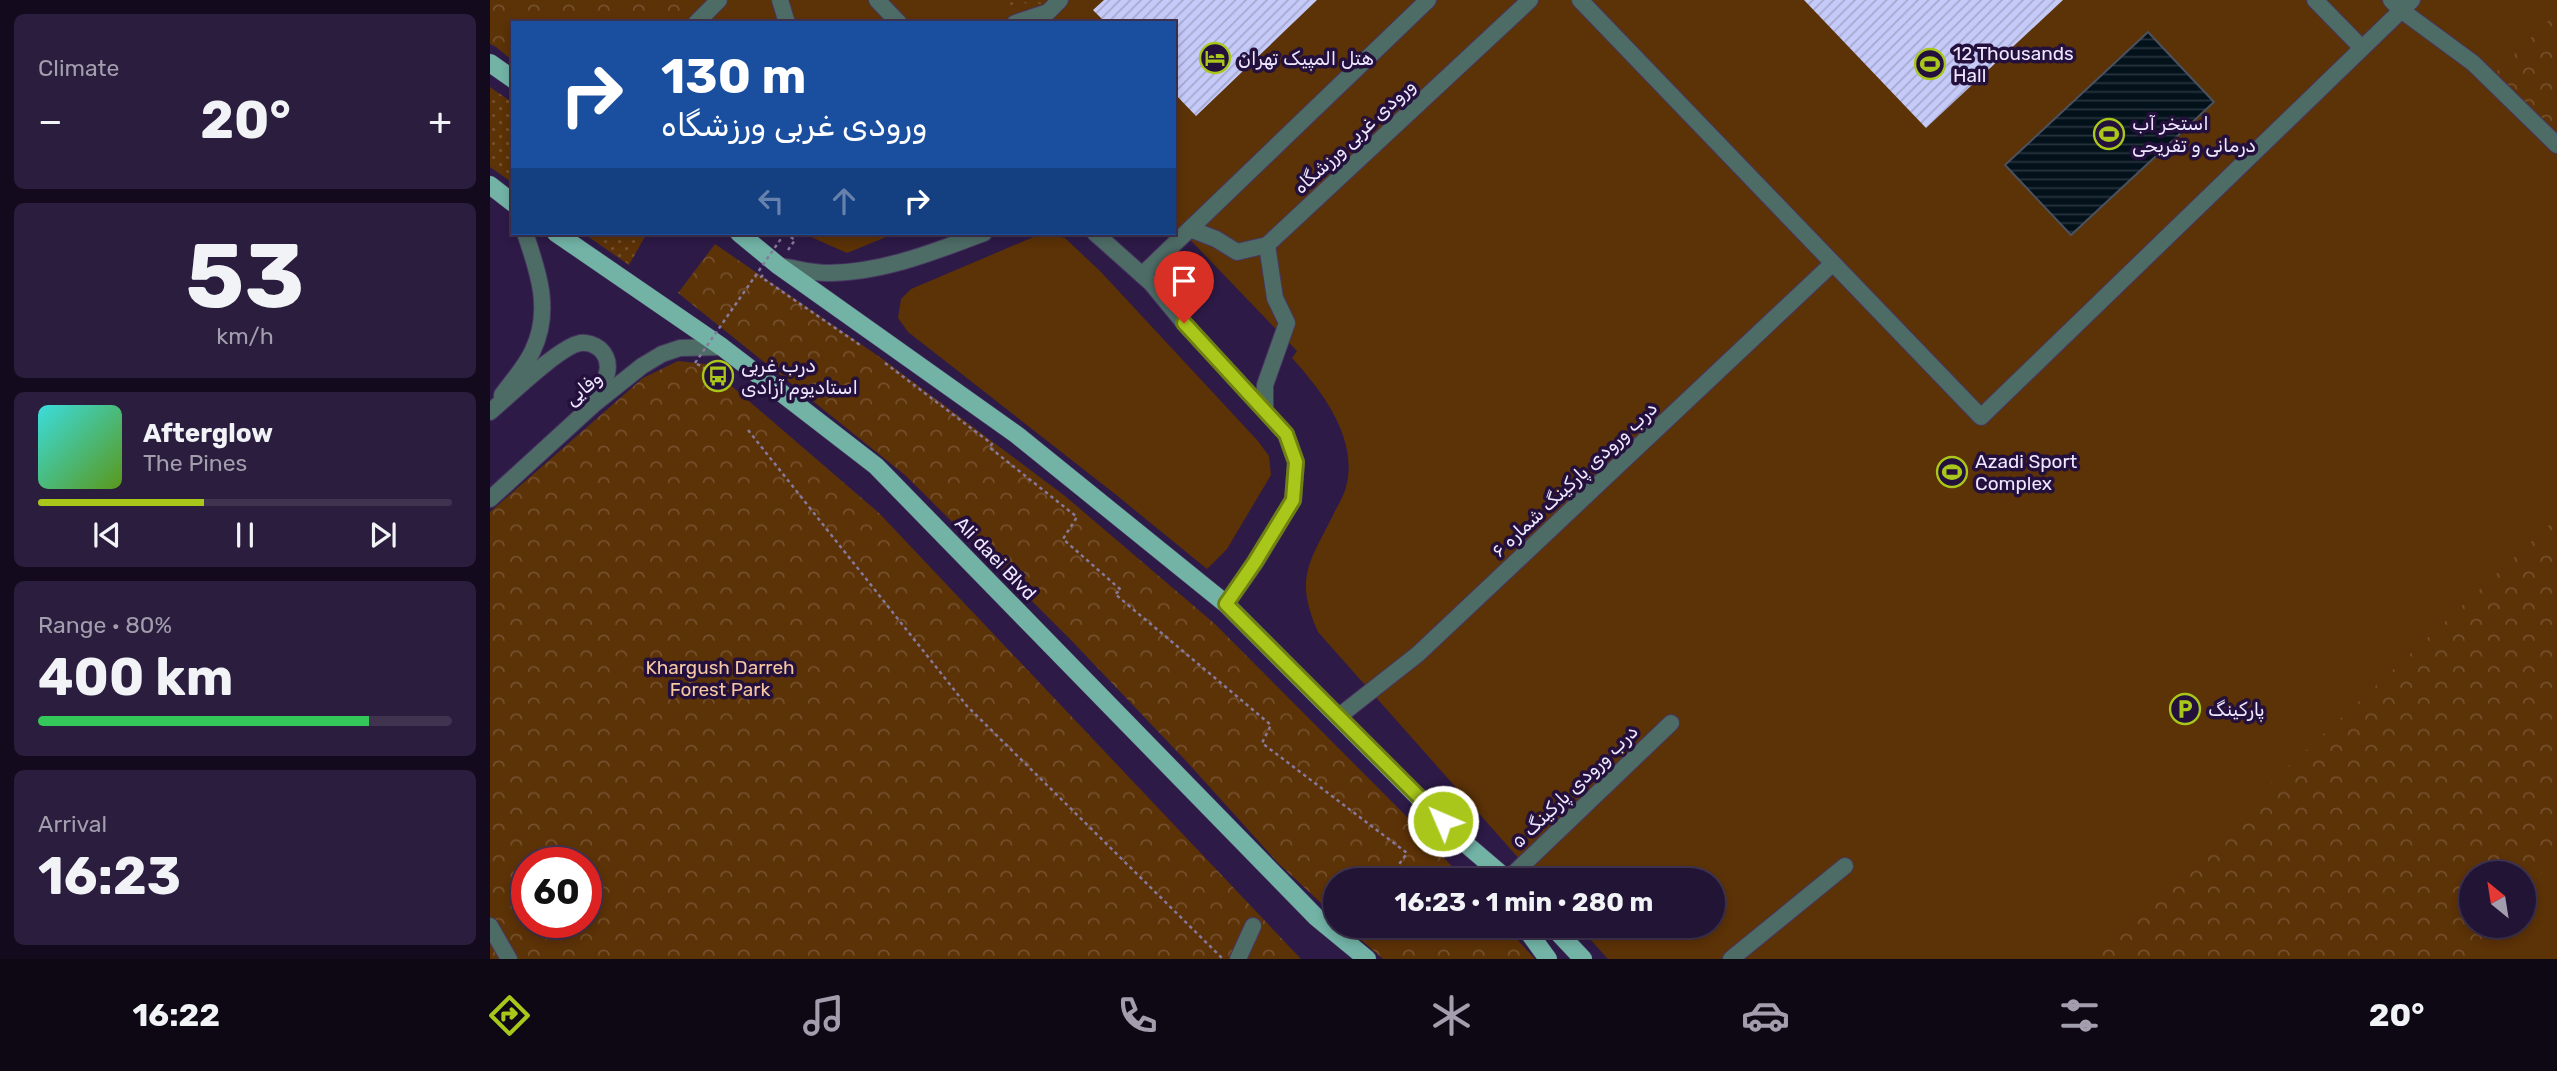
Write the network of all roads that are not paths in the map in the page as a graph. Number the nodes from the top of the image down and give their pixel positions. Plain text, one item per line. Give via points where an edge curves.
1 (780, 0) edge
2 (877, 0) edge
3 (1060, 0) edge
4 (1428, 0) edge
5 (1530, 0) edge
6 (1580, 0) edge
7 (2315, 0) edge
8 (714, 2) edge
9 (2401, 3) edge
10 (698, 21) edge
11 (785, 21) edge
12 (897, 21) edge
13 (1021, 21) edge
14 (2362, 48) junction
15 (490, 63) edge
16 (511, 78) edge
17 (2557, 145) edge
18 (490, 185) edge
19 (511, 201) edge
20 (1190, 229) junction
21 (526, 235) edge
22 (558, 235) edge
23 (741, 235) edge
24 (979, 235) edge
25 (1098, 235) edge
26 (1267, 245) junction
27 (776, 263) junction
28 (1832, 264) junction
29 (1142, 275) junction
30 (722, 347) junction
31 (593, 405) junction
32 (1265, 411) junction
33 (490, 412) edge
34 (490, 499) edge
35 (1226, 604) junction
36 (1338, 717) junction
37 (1671, 723) dead end
38 (1460, 839) junction
39 (1845, 866) dead end
40 (1481, 868) edge
41 (1493, 868) edge
42 (1520, 868) edge
43 (490, 926) edge
44 (1253, 926) dead end
45 (1533, 938) edge
46 (1563, 938) edge
47 (509, 959) edge
48 (1238, 959) edge
49 (1367, 959) edge
50 (1548, 959) edge
51 (1583, 959) edge
52 (1731, 959) edge

1 - 11 street
2 - 12 street
3 - 13 street via 1048,12
4 - 20 street
5 - 26 street, ورودی غربی ورزشگاه
6 - 28 street
7 - 14 street
8 - 10 street
9 - 14 street
9 - 17 street via 2473,63
14 - 28 street via 1981,417
15 - 16 main road
18 - 19 main road
20 - 26 street via 1237,252
20 - 29 street
21 - 33 street via 538,271 543,312 534,350
22 - 30 main road, Ali daei Blvd
23 - 27 main road
24 - 27 street via 871,269 826,273
25 - 29 street
26 - 32 street via 1275,298 1287,323 1265,385
27 - 35 main road via 1017,435
28 - 36 street, درب ورودی پارکینگ شماره ۶ via 1418,654
29 - 32 street
30 - 31 street, وفایی via 680,348 662,354
30 - 49 main road, Ali daei Blvd via 876,466 1316,917
31 - 33 street via 609,368 596,345 581,342
31 - 34 street, وفایی
32 - 35 street via 1286,434 1296,462 1293,500
35 - 36 main road
36 - 38 main road
37 - 42 street, درب ورودی پارکینگ ۵
38 - 40 main road
38 - 41 main road
39 - 52 street
43 - 47 street
44 - 48 street
45 - 50 main road
46 - 51 main road

